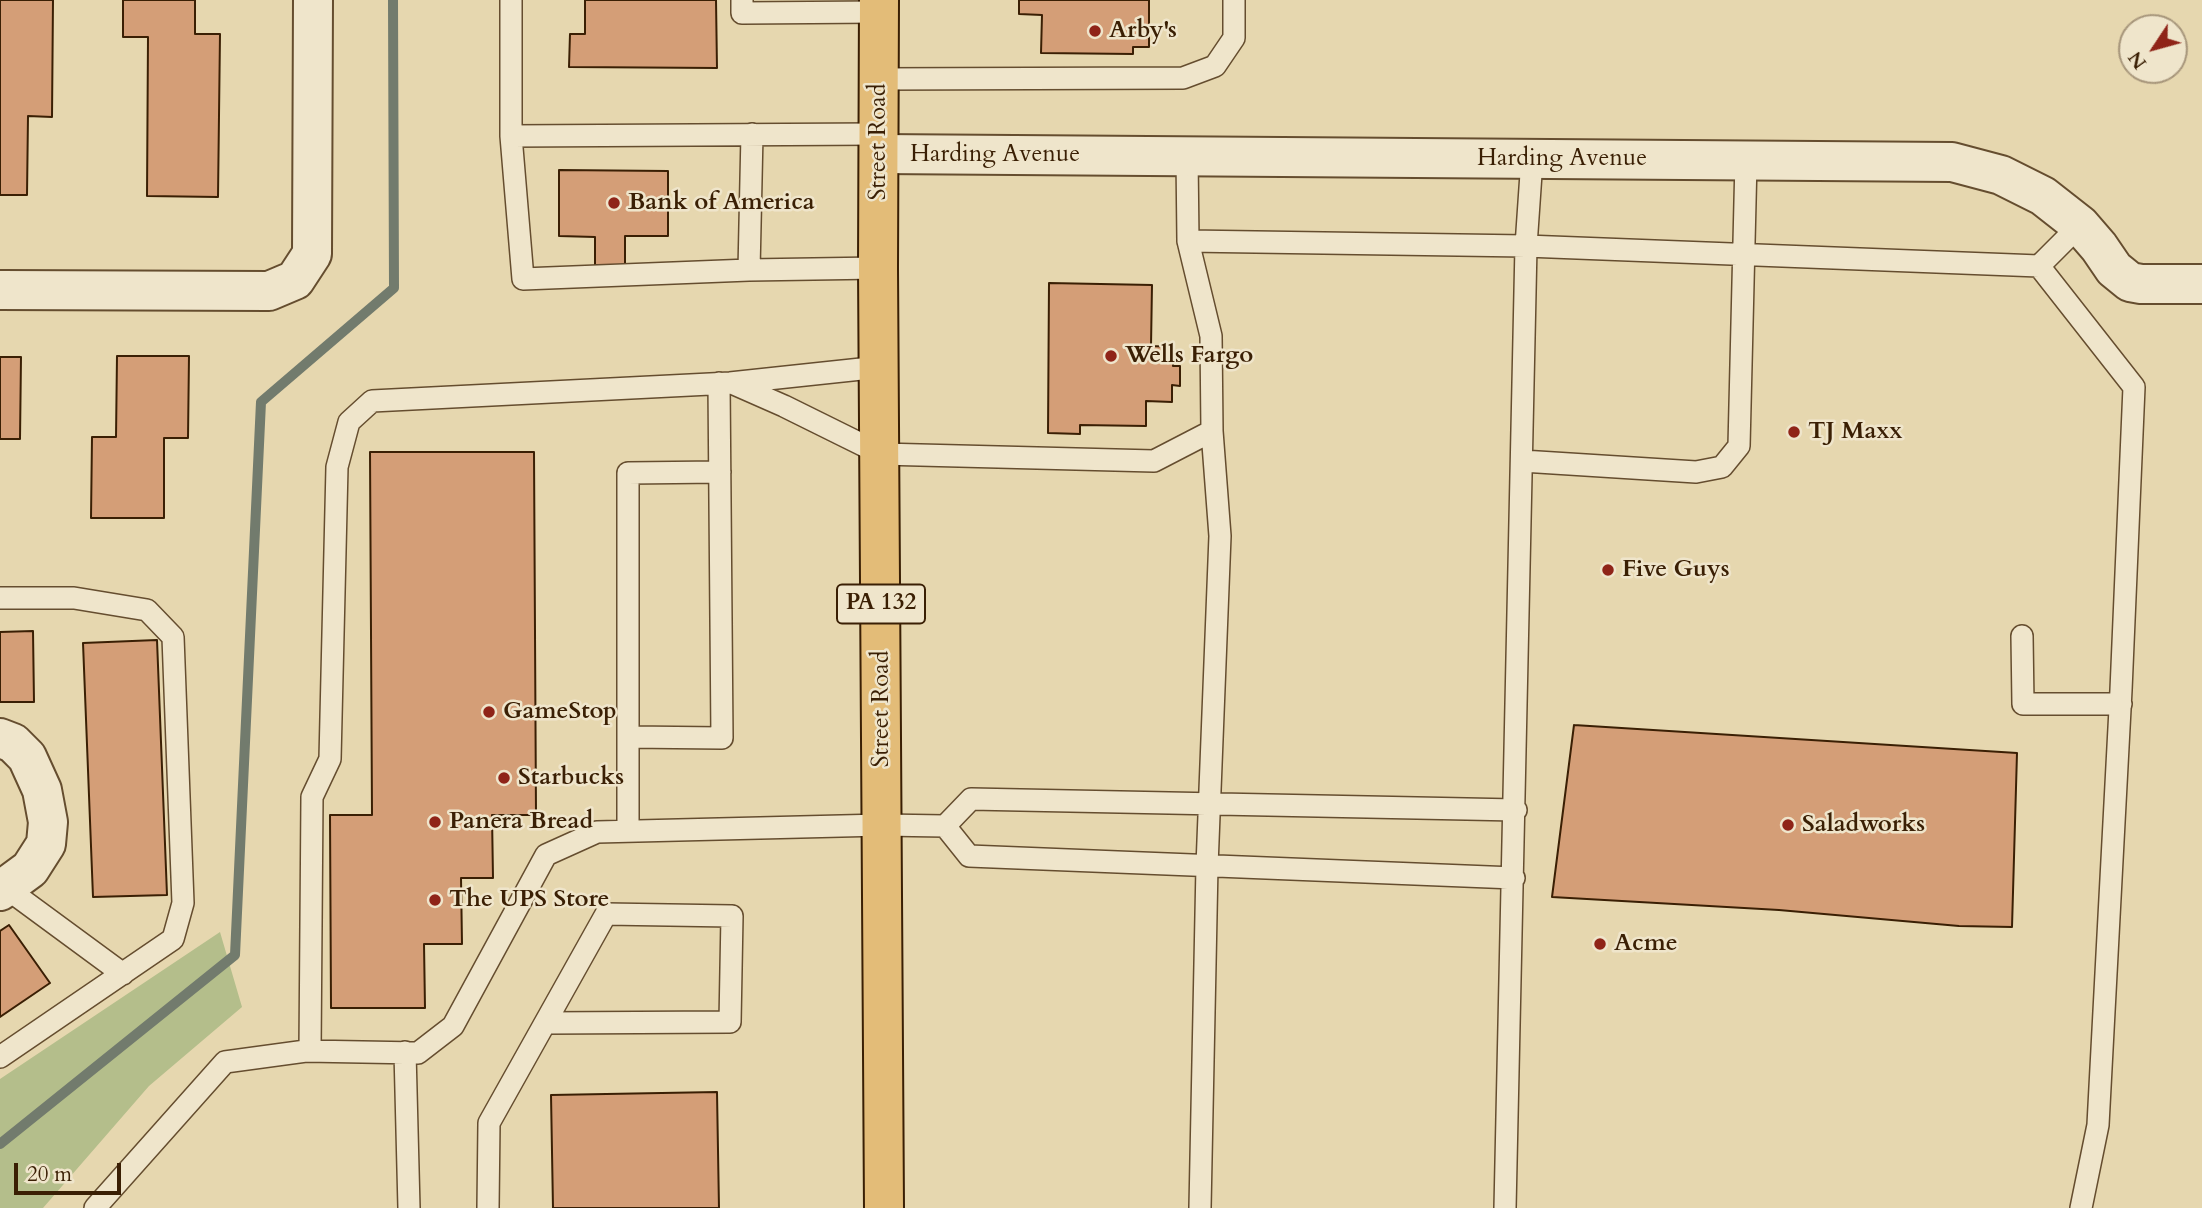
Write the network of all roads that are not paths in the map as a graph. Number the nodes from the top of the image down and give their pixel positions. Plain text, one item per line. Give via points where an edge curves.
1 (313, 0) edge
2 (511, 0) edge
3 (742, 0) edge
4 (1234, 0) edge
5 (879, 6) edge
6 (880, 79) junction
7 (752, 134) junction
8 (511, 136) junction
9 (879, 144) junction
10 (1187, 156) junction
11 (1532, 159) junction
12 (1746, 161) junction
13 (2080, 225) junction
14 (1188, 241) junction
15 (1527, 246) junction
16 (1745, 254) junction
17 (2039, 266) junction
18 (878, 268) junction
19 (749, 270) junction
20 (2202, 284) edge
21 (0, 290) edge
22 (880, 367) junction
23 (725, 383) junction
24 (1212, 431) junction
25 (881, 454) junction
26 (1522, 461) junction
27 (720, 472) junction
28 (0, 598) edge
29 (2022, 636) dead end
30 (2121, 704) junction
31 (629, 737) junction
32 (0, 738) edge
33 (1209, 805) junction
34 (1516, 810) junction
35 (882, 825) junction
36 (945, 826) junction
37 (628, 831) junction
38 (1207, 866) junction
39 (1514, 878) junction
40 (3, 889) edge
41 (123, 974) junction
42 (546, 1023) junction
43 (310, 1051) junction
44 (405, 1052) junction
45 (0, 1057) edge
46 (95, 1208) edge
47 (409, 1208) edge
48 (488, 1208) edge
49 (884, 1208) edge
50 (1200, 1208) edge
51 (1505, 1208) edge
52 (2081, 1208) edge

1 - 21 street via 312,254 295,281 269,291
2 - 8 lane
3 - 5 lane via 742,13
4 - 6 lane via 1234,38 1215,66 1183,78
5 - 6 main road, Street Road / PA 132
6 - 9 main road, Street Road / PA 132
7 - 8 lane
7 - 9 lane
7 - 19 lane
8 - 19 lane via 523,279
9 - 10 street, Harding Avenue
9 - 18 main road, Street Road / PA 132
10 - 11 street, Harding Avenue
10 - 14 lane
11 - 12 street, Harding Avenue
11 - 15 lane
12 - 13 street, Harding Avenue via 1952,162 2001,175 2043,195
12 - 16 lane
13 - 17 lane
13 - 20 street, Harding Avenue via 2130,282
14 - 15 lane
14 - 24 lane via 1211,336
15 - 16 lane
15 - 26 lane
16 - 17 lane
16 - 26 lane via 1739,446 1722,467 1696,472
17 - 30 lane via 2134,387
18 - 19 lane
18 - 22 main road, Street Road / PA 132
22 - 23 lane
22 - 25 main road, Street Road / PA 132
23 - 25 lane via 784,406
23 - 27 lane
23 - 43 lane via 372,401 349,422 337,467 330,759 312,797
24 - 25 lane via 1154,461
24 - 33 lane via 1220,536
25 - 35 main road, Street Road / PA 132
26 - 34 lane
27 - 31 lane via 628,473
27 - 31 lane via 722,738
28 - 41 lane via 75,598 147,610 173,637 183,903 173,939
29 - 30 lane via 2023,704
30 - 52 lane via 2098,1125
31 - 37 lane
32 - 40 street via 27,757 42,790 48,822 41,853 30,869
33 - 34 lane
33 - 36 lane via 971,799
33 - 38 lane
34 - 39 lane
35 - 36 lane
35 - 37 lane
35 - 49 main road, Street Road / PA 132
36 - 38 lane via 969,856
37 - 44 lane via 597,832 546,855 453,1026 418,1053
38 - 39 lane
38 - 50 lane
39 - 51 lane
40 - 41 lane
41 - 45 lane
42 - 42 lane via 606,914 732,916 730,1022
42 - 48 lane via 489,1123
43 - 44 lane
43 - 46 lane via 225,1062
44 - 47 lane

